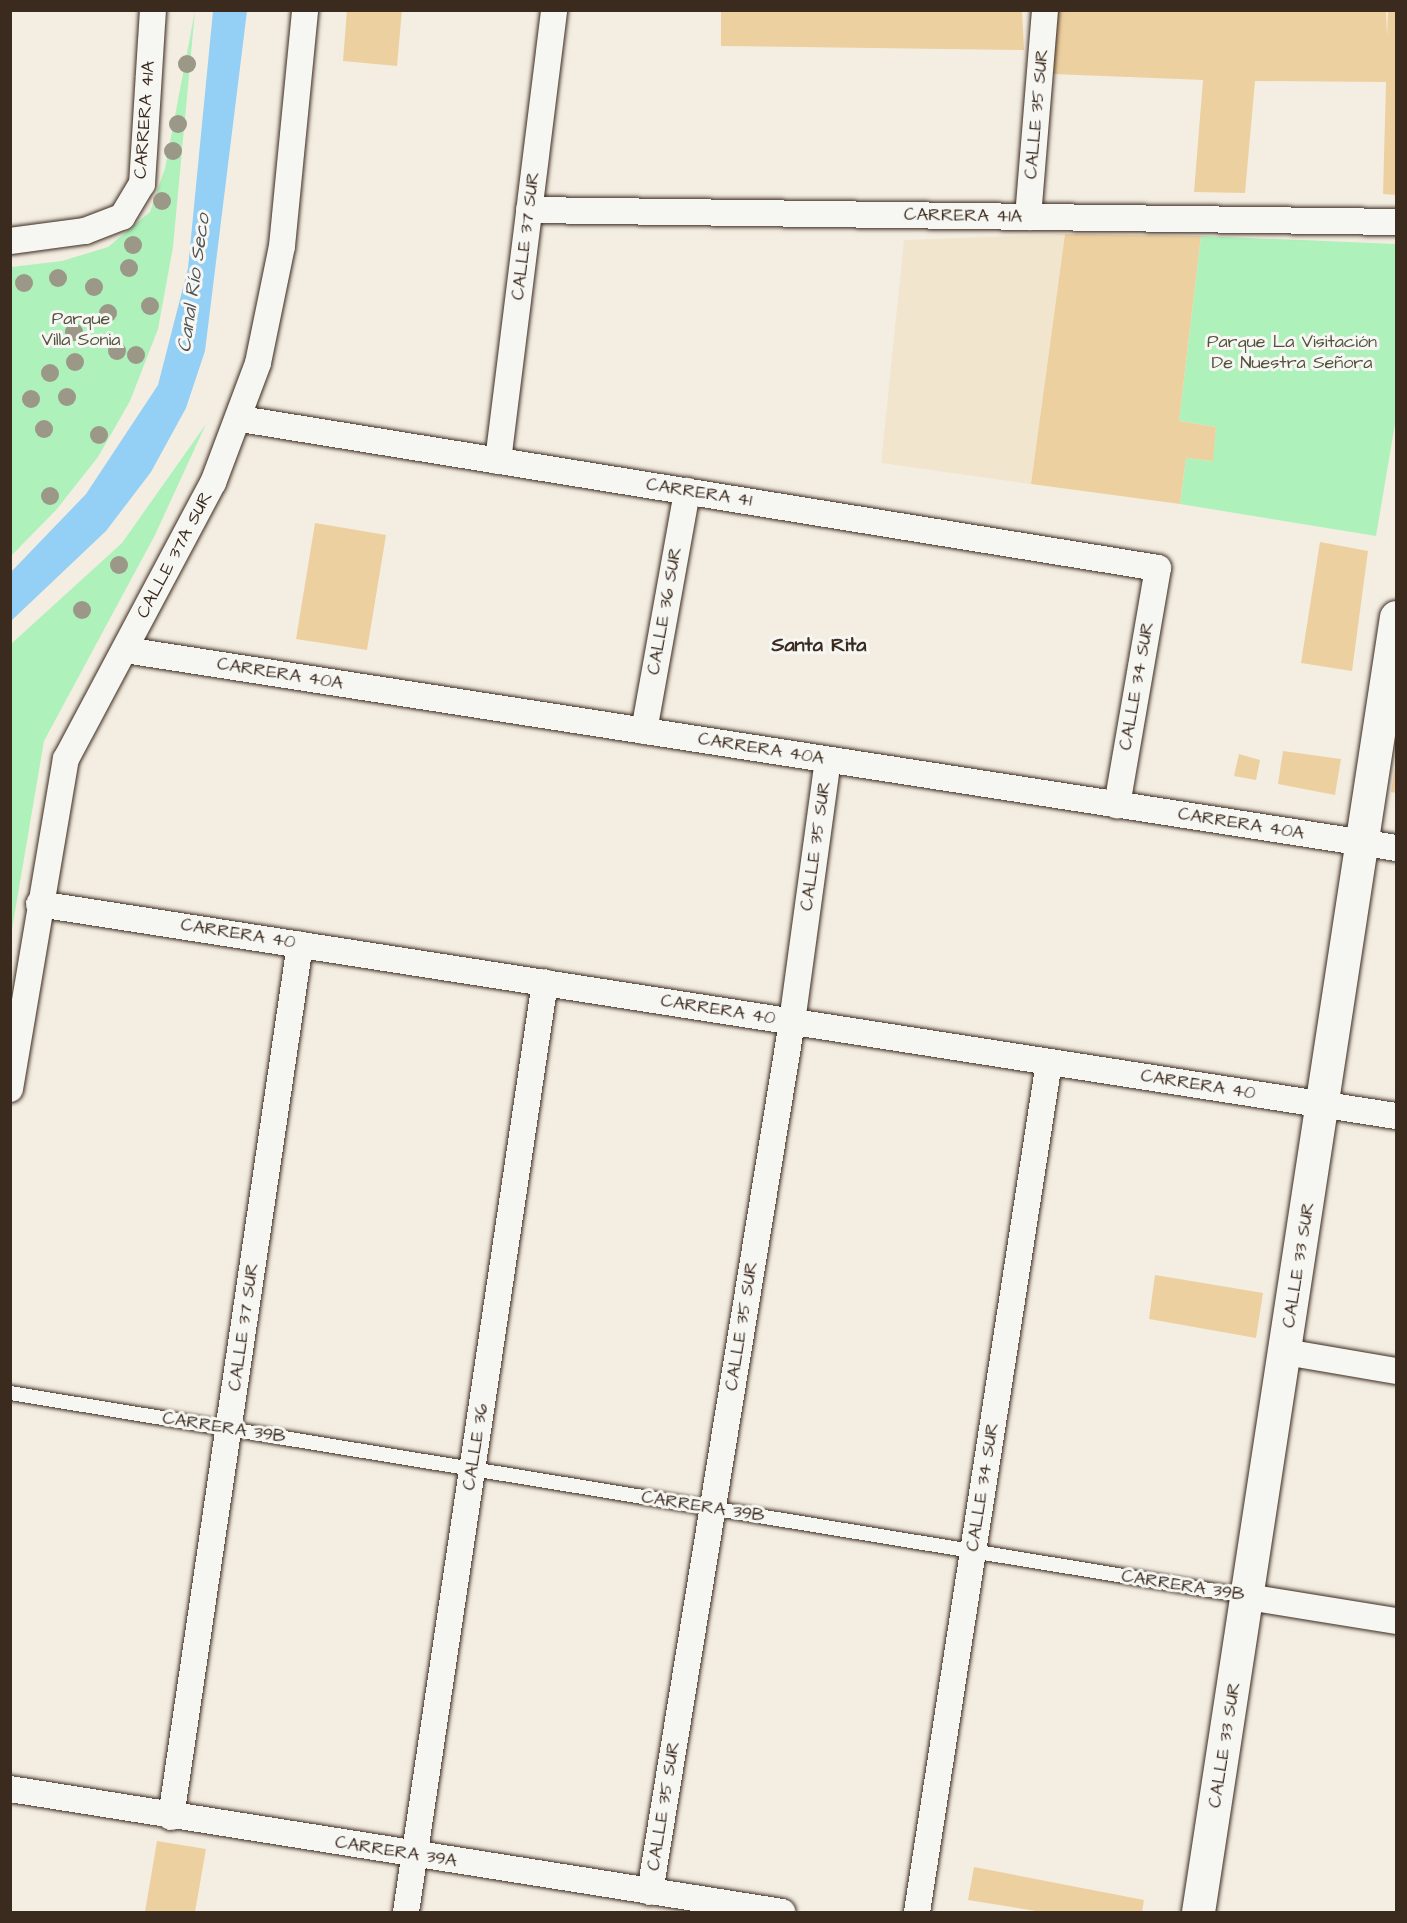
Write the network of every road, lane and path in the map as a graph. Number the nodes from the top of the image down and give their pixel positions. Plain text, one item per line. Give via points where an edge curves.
1 (153, 10) edge
2 (305, 10) edge
3 (554, 10) edge
4 (1045, 10) edge
5 (529, 210) junction
6 (1028, 218) junction
7 (1396, 222) edge
8 (10, 242) edge
9 (241, 419) junction
10 (498, 461) junction
11 (687, 491) junction
12 (1158, 568) joint
13 (1396, 617) edge
14 (125, 650) junction
15 (644, 730) junction
16 (828, 760) junction
17 (1117, 805) junction
18 (1362, 843) junction
19 (1396, 848) edge
20 (39, 904) junction
21 (300, 944) junction
22 (545, 982) junction
23 (792, 1022) junction
24 (1048, 1062) junction
25 (10, 1089) edge
26 (1323, 1104) junction
27 (1396, 1116) edge
28 (1286, 1352) junction
29 (1396, 1371) edge
30 (10, 1393) edge
31 (229, 1428) junction
32 (472, 1469) junction
33 (712, 1508) junction
34 (973, 1551) junction
35 (1248, 1597) junction
36 (1396, 1621) edge
37 (10, 1789) edge
38 (171, 1817) junction
39 (415, 1855) junction
40 (650, 1892) junction
41 (406, 1912) edge
42 (782, 1912) edge
43 (917, 1912) edge
44 (1198, 1912) edge

1 - 8 street, CARRERA 41A via 142,184 122,217 85,231
2 - 9 street, CALLE 37A SUR via 273,307
3 - 5 street, CALLE 37 SUR
4 - 6 street, CALLE 35 SUR
5 - 6 street, CARRERA 41A
5 - 10 street, CALLE 37 SUR
6 - 7 street, CARRERA 41A
9 - 10 street, CARRERA 41
9 - 14 street, CALLE 37A SUR via 193,523
10 - 11 street, CARRERA 41
11 - 12 street, CARRERA 41
11 - 15 street, CALLE 36 SUR
12 - 17 street, CALLE 34 SUR
13 - 18 street, CALLE 33 SUR
14 - 15 street, CARRERA 40A
14 - 20 street, CALLE 37A SUR via 66,759
15 - 16 street, CARRERA 40A
16 - 17 street, CARRERA 40A
16 - 23 street, CALLE 35 SUR
17 - 18 street, CARRERA 40A
18 - 19 street, CARRERA 40A
18 - 26 street, CALLE 33 SUR
20 - 21 street, CARRERA 40
20 - 25 street, CALLE 37A SUR
21 - 22 street, CARRERA 40
21 - 31 street, CALLE 37 SUR
22 - 23 street, CARRERA 40
22 - 32 street, CALLE 36
23 - 24 street, CARRERA 40
23 - 33 street, CALLE 35 SUR
24 - 26 street, CARRERA 40
24 - 34 street, CALLE 34 SUR
26 - 27 street, CARRERA 40
26 - 28 street, CALLE 33 SUR
28 - 29 street
28 - 35 street, CALLE 33 SUR
30 - 31 lane, CARRERA 39B
31 - 32 lane, CARRERA 39B
31 - 38 street, CALLE 37 SUR
32 - 33 lane, CARRERA 39B
32 - 39 street, CALLE 36
33 - 34 lane, CARRERA 39B
33 - 40 street, CALLE 35 SUR
34 - 35 lane, CARRERA 39B
34 - 43 street, CALLE 34 SUR
35 - 36 street, CARRERA 39B
35 - 44 street, CALLE 33 SUR
37 - 38 street, CARRERA 39A
38 - 39 street, CARRERA 39A
39 - 40 street, CARRERA 39A
39 - 41 street, CALLE 36
40 - 42 street, CARRERA 39A

